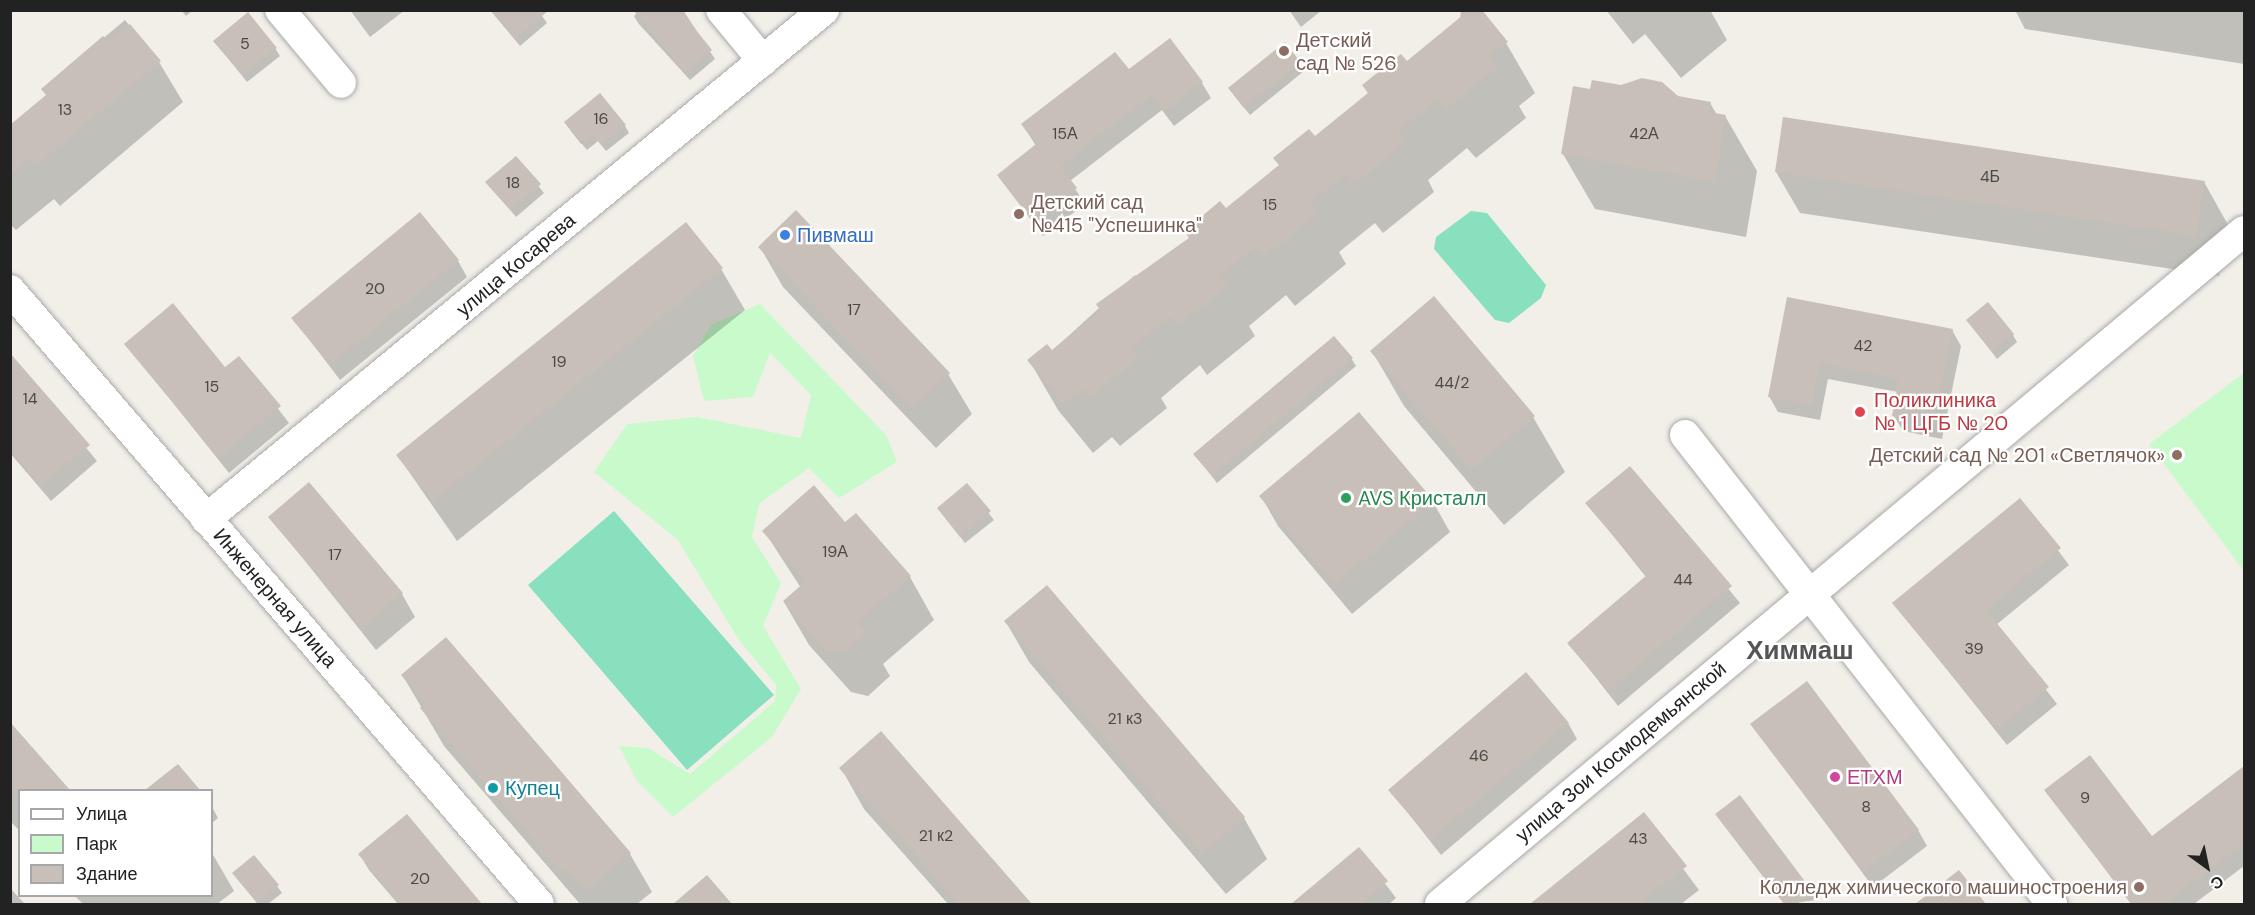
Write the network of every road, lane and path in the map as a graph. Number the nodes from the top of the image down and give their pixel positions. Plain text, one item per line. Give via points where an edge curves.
1 (280, 10) edge
2 (721, 10) edge
3 (824, 10) edge
4 (763, 61) junction
5 (341, 83) dead end
6 (2244, 231) edge
7 (10, 290) edge
8 (1685, 435) dead end
9 (206, 519) junction
10 (1811, 592) junction
11 (539, 904) edge
12 (1440, 904) edge
13 (2052, 904) edge

1 - 5 street
2 - 4 street
3 - 4 street, улица Косарева
4 - 9 street, улица Косарева
6 - 10 street, улица Зои Космодемьянской
7 - 9 street, Инженерная улица
8 - 10 street
9 - 11 street, Инженерная улица
10 - 12 street, улица Зои Космодемьянской
10 - 13 street

